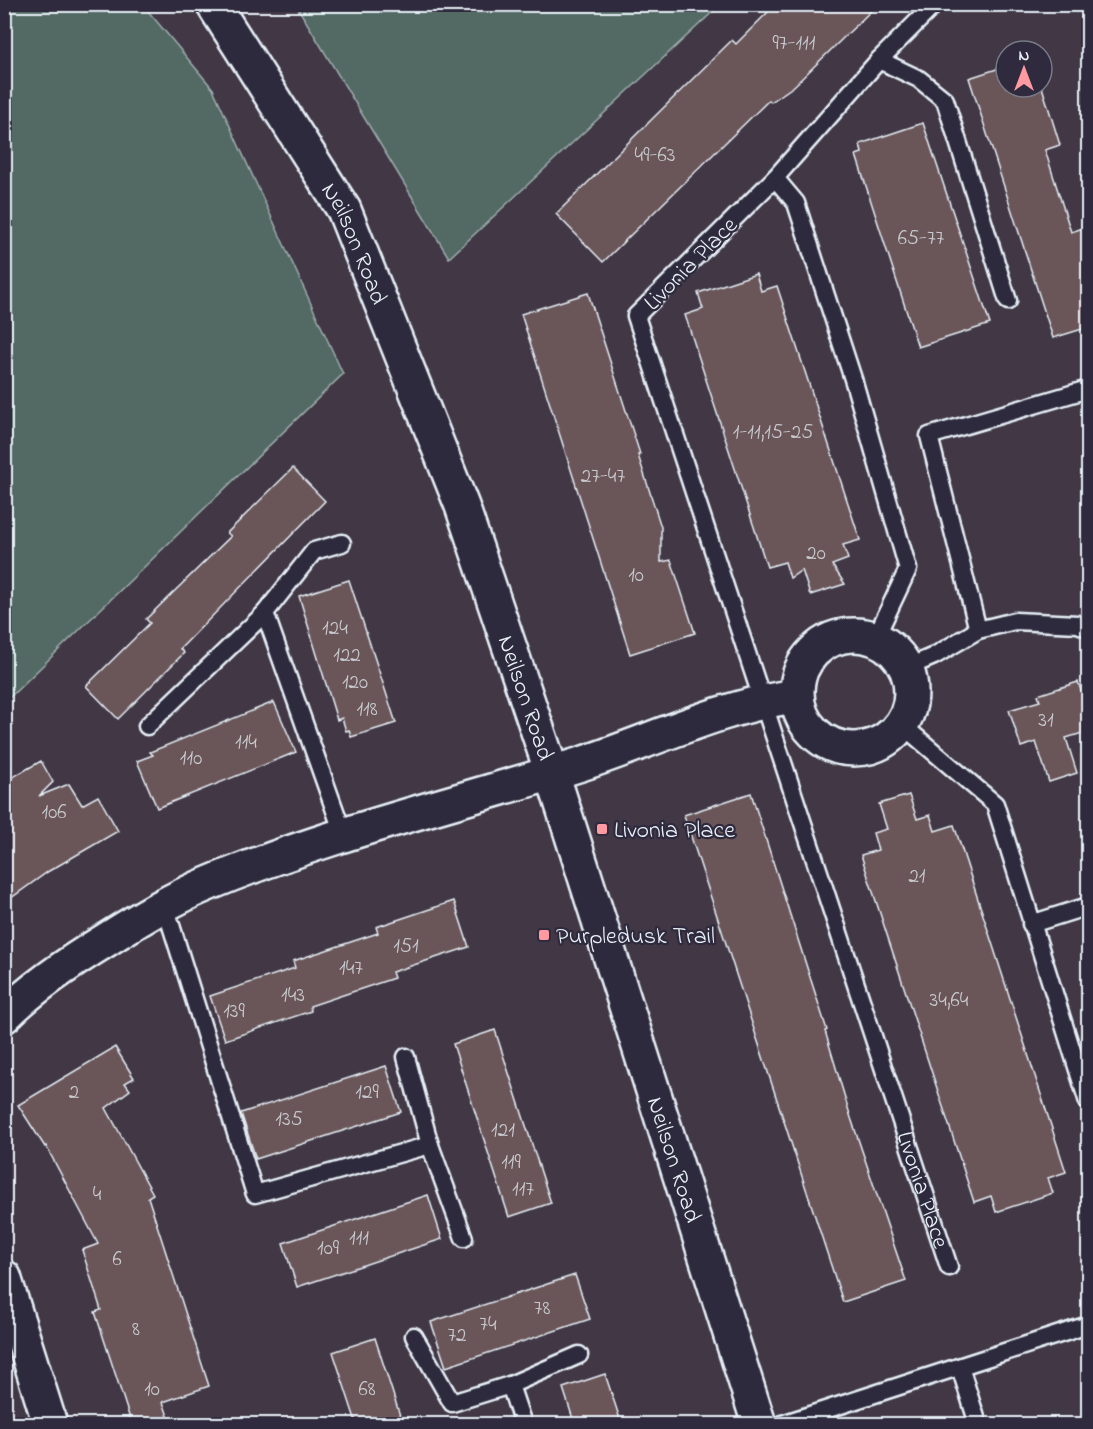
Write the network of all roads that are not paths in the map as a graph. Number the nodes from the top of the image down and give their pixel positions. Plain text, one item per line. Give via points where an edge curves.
1 (213, 4) edge
2 (935, 4) edge
3 (879, 60) junction
4 (775, 178) junction
5 (1008, 301) dead end
6 (1089, 389) edge
7 (342, 543) dead end
8 (265, 613) junction
9 (1085, 623) edge
10 (978, 630) junction
11 (875, 639) junction
12 (906, 668) junction
13 (796, 696) junction
14 (761, 701) junction
15 (901, 724) junction
16 (147, 726) dead end
17 (552, 773) junction
18 (344, 836) junction
19 (165, 906) junction
20 (1089, 906) edge
21 (1031, 924) junction
22 (4, 1016) edge
23 (406, 1057) dead end
24 (1089, 1102) edge
25 (430, 1146) junction
26 (464, 1238) dead end
27 (949, 1267) dead end
28 (4, 1277) edge
29 (1089, 1325) edge
30 (414, 1336) dead end
31 (579, 1355) dead end
32 (960, 1367) junction
33 (510, 1385) junction
34 (50, 1425) edge
35 (523, 1425) edge
36 (759, 1425) edge
37 (782, 1425) edge
38 (978, 1425) edge

1 - 17 main road, Neilson Road via 344,210 462,506
2 - 3 lane, Livonia Place
3 - 4 lane, Livonia Place
3 - 5 lane via 919,79 945,100
4 - 11 lane via 795,203 854,382 908,569
4 - 14 lane, Livonia Place via 636,316
6 - 10 lane via 929,436
7 - 8 lane via 314,551
8 - 16 lane
8 - 18 lane
9 - 10 lane via 1015,621
10 - 12 lane
11 - 12 main road via 893,651
11 - 13 main road via 837,637 820,646 806,660 798,677
12 - 15 main road via 911,687 910,707
13 - 14 main road
13 - 15 main road via 809,729 839,748 874,746
14 - 17 main road
14 - 27 lane, Livonia Place
15 - 21 lane via 995,804
17 - 18 main road
17 - 36 main road, Neilson Road
18 - 19 main road via 209,884
19 - 22 main road via 87,951
19 - 25 lane via 255,1194
20 - 21 lane
21 - 24 lane
23 - 25 lane
25 - 26 lane
28 - 34 main road
29 - 32 lane
30 - 33 lane via 452,1403
31 - 33 lane
32 - 37 lane
32 - 38 lane
33 - 35 lane

